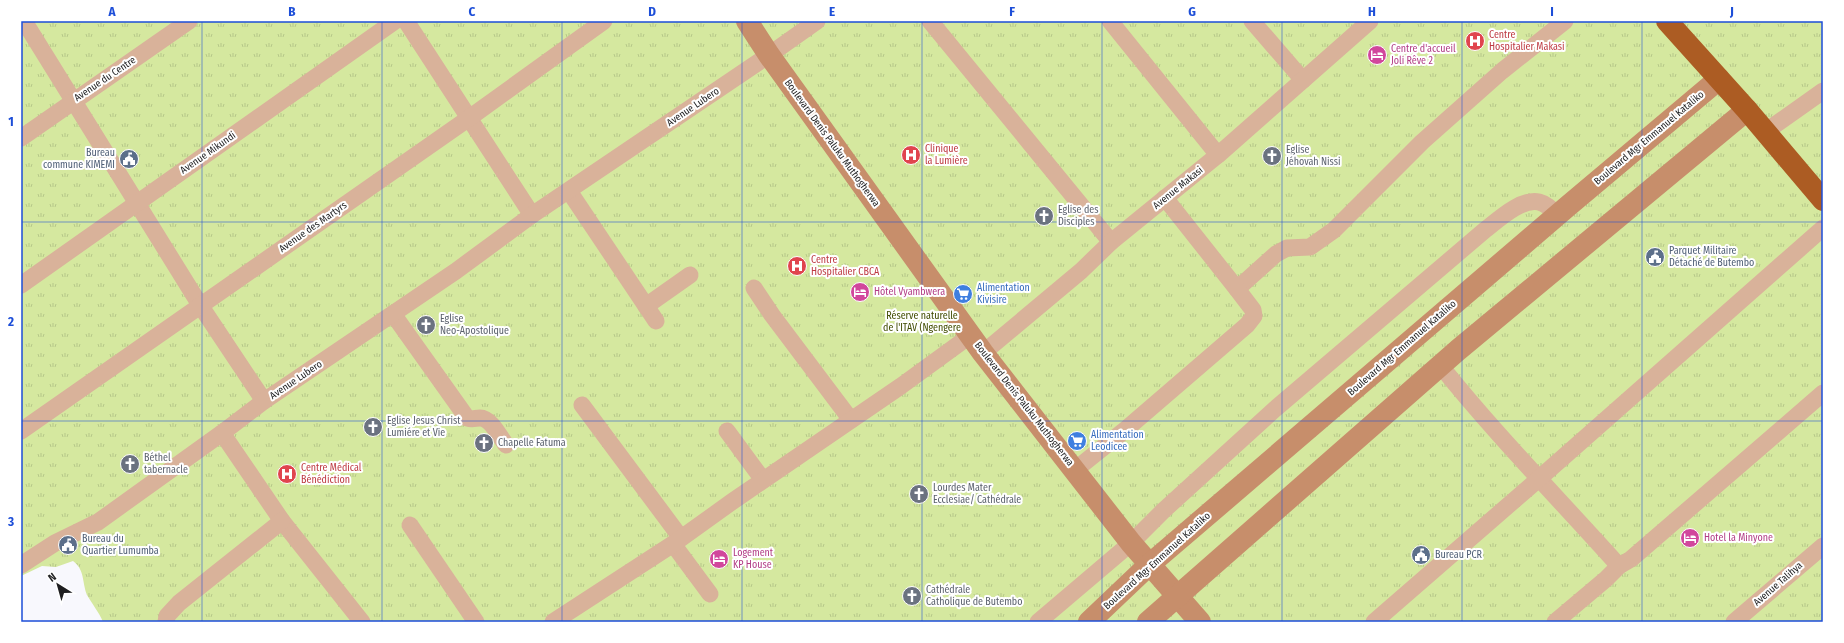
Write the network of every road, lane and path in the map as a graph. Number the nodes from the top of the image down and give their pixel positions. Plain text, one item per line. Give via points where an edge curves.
1 (24, 21) edge
2 (189, 21) edge
3 (394, 21) edge
4 (406, 21) edge
5 (604, 21) edge
6 (747, 21) edge
7 (817, 21) edge
8 (930, 21) edge
9 (1110, 21) edge
10 (1252, 21) edge
11 (1370, 21) edge
12 (1566, 21) edge
13 (1667, 21) edge
14 (769, 55) junction
15 (1719, 79) junction
16 (1303, 80) junction
17 (1823, 91) edge
18 (73, 101) junction
19 (1746, 110) junction
20 (468, 118) junction
21 (1765, 132) junction
22 (21, 138) edge
23 (1218, 155) junction
24 (569, 191) junction
25 (1165, 198) junction
26 (1823, 200) edge
27 (137, 202) junction
28 (532, 215) junction
29 (1556, 215) junction
30 (1823, 228) edge
31 (1111, 242) junction
32 (690, 275) dead end
33 (21, 286) edge
34 (754, 288) dead end
35 (1237, 289) junction
36 (200, 305) junction
37 (646, 306) junction
38 (393, 314) junction
39 (656, 321) dead end
40 (971, 335) junction
41 (983, 353) junction
42 (1440, 365) junction
43 (1823, 393) edge
44 (264, 401) junction
45 (582, 406) dead end
46 (851, 420) junction
47 (21, 431) edge
48 (727, 431) dead end
49 (222, 434) junction
50 (506, 445) dead end
51 (1075, 470) junction
52 (1540, 478) junction
53 (763, 480) junction
54 (282, 521) junction
55 (410, 525) dead end
56 (677, 541) junction
57 (1131, 543) junction
58 (1823, 546) edge
59 (21, 565) edge
60 (1149, 565) junction
61 (1619, 566) junction
62 (710, 594) dead end
63 (1177, 597) junction
64 (355, 619) edge
65 (1046, 620) edge
66 (1198, 621) edge
67 (166, 622) edge
68 (476, 622) edge
69 (553, 622) edge
70 (1089, 622) edge
71 (1148, 622) edge
72 (1374, 622) edge
73 (1555, 622) edge
74 (1734, 622) edge

1 - 18 street
2 - 18 street, Avenue du Centre
3 - 27 street, Avenue Mikundi
4 - 20 street
5 - 20 street, Avenue des Martyrs
6 - 14 street, Boulevard Denis Paluku Muthogherwa
7 - 14 street, Avenue Lubero
8 - 31 street
9 - 23 street
10 - 16 street
11 - 16 street, Avenue Makasi
12 - 35 street via 1502,71 1422,142 1334,230 1310,247 1286,248 1276,254
13 - 15 highway
14 - 24 street, Avenue Lubero
14 - 40 street, Boulevard Denis Paluku Muthogherwa
15 - 19 highway
15 - 29 street, Boulevard Mgr Emmanuel Kataliko
16 - 23 street, Avenue Makasi
17 - 21 street
18 - 22 street, Avenue du Centre
18 - 27 street
19 - 21 highway
19 - 42 street
20 - 28 street
20 - 36 street, Avenue des Martyrs
21 - 26 highway
23 - 25 street, Avenue Makasi
24 - 28 street, Avenue Lubero
24 - 37 street
25 - 31 street, Avenue Makasi
25 - 35 street
27 - 33 street, Avenue Mikundi
27 - 36 street
28 - 38 street, Avenue Lubero
29 - 57 street via 1547,206 1538,202 1527,204 1515,207 1485,230 1275,409
29 - 60 street, Boulevard Mgr Emmanuel Kataliko
30 - 52 street
31 - 41 street, Avenue Makasi via 1081,271
32 - 37 street
34 - 46 street
35 - 51 street via 1253,310 1254,316 1247,325
36 - 44 street
36 - 47 street, Avenue des Martyrs
37 - 39 street
38 - 44 street, Avenue Lubero
38 - 50 street via 467,418 487,420
40 - 41 street, Boulevard Denis Paluku Muthogherwa
40 - 46 street
41 - 51 street, Boulevard Denis Paluku Muthogherwa
42 - 52 street via 1507,445
42 - 63 street
43 - 61 street via 1631,559
44 - 49 street, Avenue Lubero
45 - 56 street
46 - 53 street
48 - 53 street
49 - 54 street
49 - 59 street, Avenue Lubero via 98,522 55,543
51 - 57 street, Boulevard Denis Paluku Muthogherwa
52 - 61 street
52 - 72 street
53 - 56 street
54 - 64 street
54 - 67 street via 179,603 167,616
55 - 68 street
56 - 62 street
56 - 69 street
57 - 60 street, Boulevard Denis Paluku Muthogherwa
57 - 65 street
58 - 74 street, Avenue Talihya
60 - 63 street, Boulevard Denis Paluku Muthogherwa
60 - 70 street, Boulevard Mgr Emmanuel Kataliko
61 - 73 street
63 - 66 street, Boulevard Denis Paluku Muthogherwa
63 - 71 street

